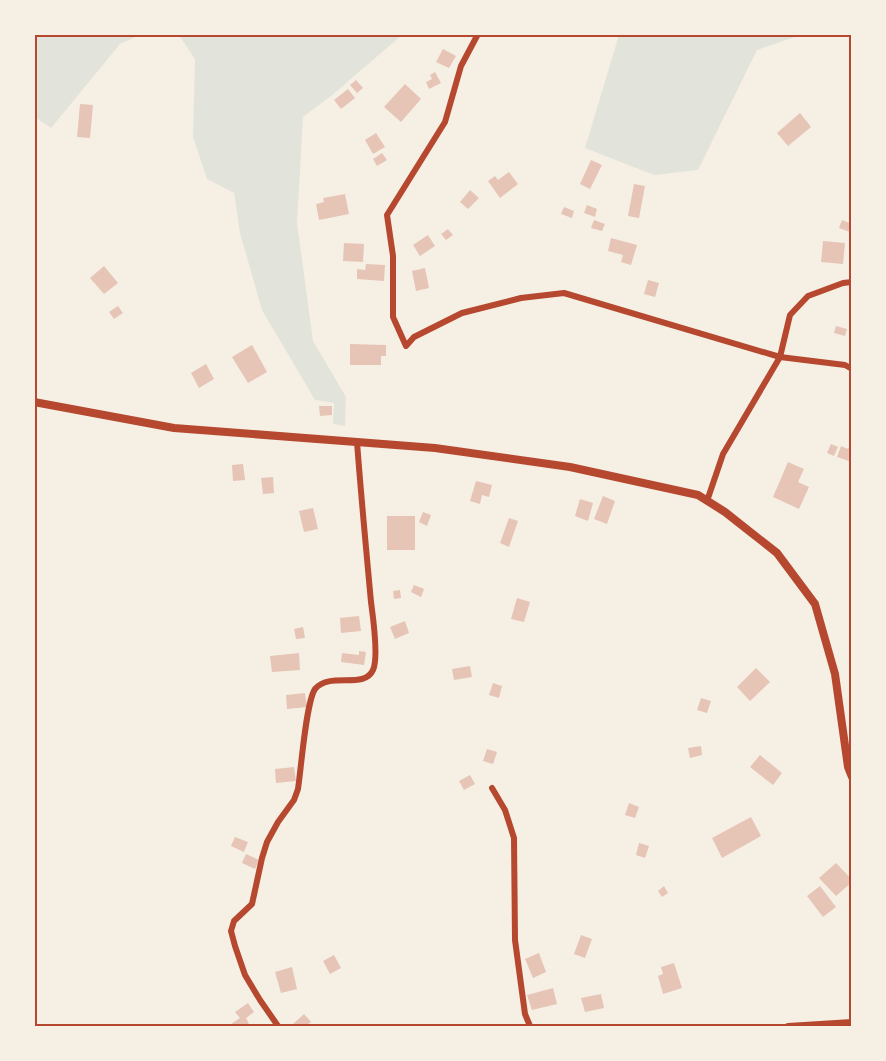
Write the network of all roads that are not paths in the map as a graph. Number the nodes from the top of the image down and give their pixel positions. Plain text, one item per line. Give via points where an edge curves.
1 (478, 34) edge
2 (852, 282) edge
3 (780, 357) junction
4 (852, 369) edge
5 (34, 402) edge
6 (357, 442) junction
7 (707, 501) junction
8 (852, 777) edge
9 (492, 788) dead end
10 (852, 1022) edge
11 (278, 1026) edge
12 (530, 1026) edge
13 (788, 1026) edge

1 - 3 street via 461,66 445,122 387,215 393,256 393,317 406,346 414,337 462,313 521,298 564,293
2 - 3 street via 808,296 802,302 790,315
3 - 4 street
3 - 7 street via 723,454
5 - 6 street via 174,428
6 - 7 street via 435,448 570,467 698,495
6 - 11 street via 373,623 373,671 364,680 332,680 315,690 298,789 267,842 252,904 234,921 231,931 246,975
7 - 8 street via 777,553 815,604 835,674
9 - 12 street via 505,810 514,838 515,940
10 - 13 street

